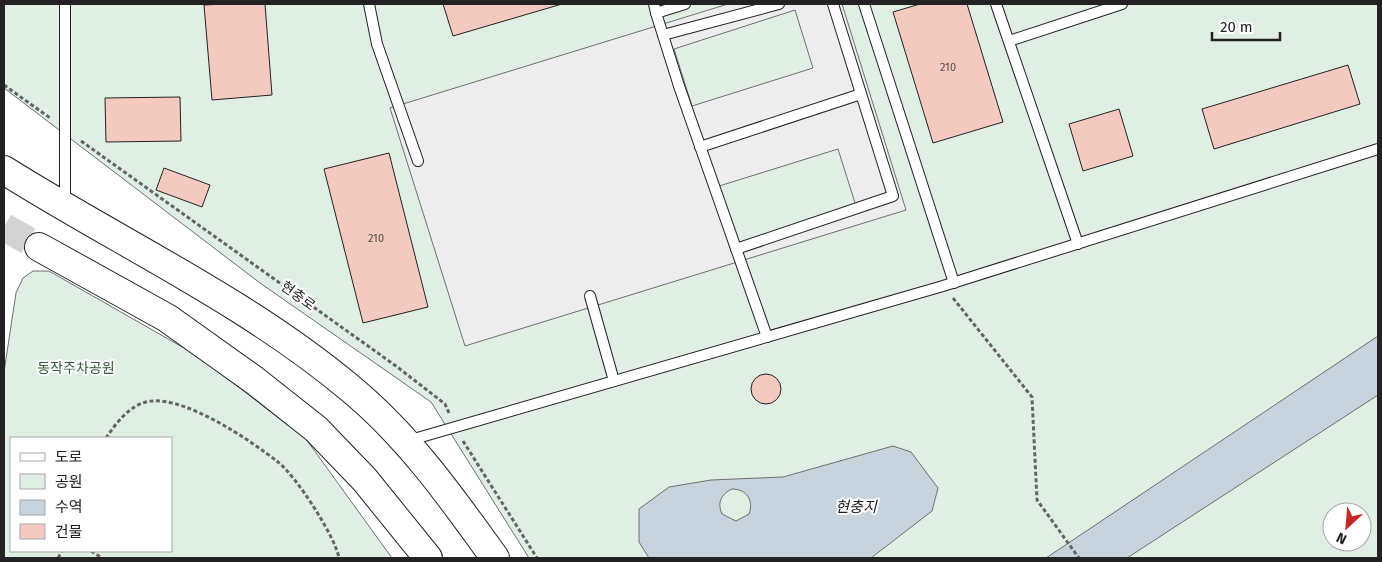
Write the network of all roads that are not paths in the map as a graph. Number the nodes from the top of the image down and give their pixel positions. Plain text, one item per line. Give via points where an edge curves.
1 (65, 4) edge
2 (369, 4) edge
3 (685, 4) edge
4 (778, 4) edge
5 (833, 4) edge
6 (864, 4) edge
7 (996, 4) edge
8 (1122, 4) edge
9 (655, 8) edge
10 (663, 35) junction
11 (1009, 40) junction
12 (860, 94) junction
13 (700, 147) junction
14 (1378, 149) edge
15 (418, 161) dead end
16 (4, 170) edge
17 (65, 208) junction
18 (1078, 244) junction
19 (38, 247) tunnel mouth
20 (736, 249) junction
21 (954, 283) junction
22 (590, 296) dead end
23 (767, 337) junction
24 (614, 381) junction
25 (405, 441) junction
26 (428, 558) edge
27 (494, 558) edge

1 - 17 lane
2 - 15 lane via 377,44
3 - 9 lane
4 - 10 lane
5 - 12 lane
6 - 21 lane
7 - 11 lane
8 - 11 lane
9 - 10 lane
10 - 13 lane
11 - 18 lane
12 - 13 lane
12 - 20 lane via 893,196
13 - 20 lane
14 - 18 lane
16 - 17 main road
17 - 25 main road via 193,280 291,342 353,390
18 - 21 lane
19 - 26 main road via 167,318 301,417 365,480
20 - 23 lane
21 - 23 lane
22 - 24 lane
23 - 24 lane
24 - 25 lane
25 - 27 main road

